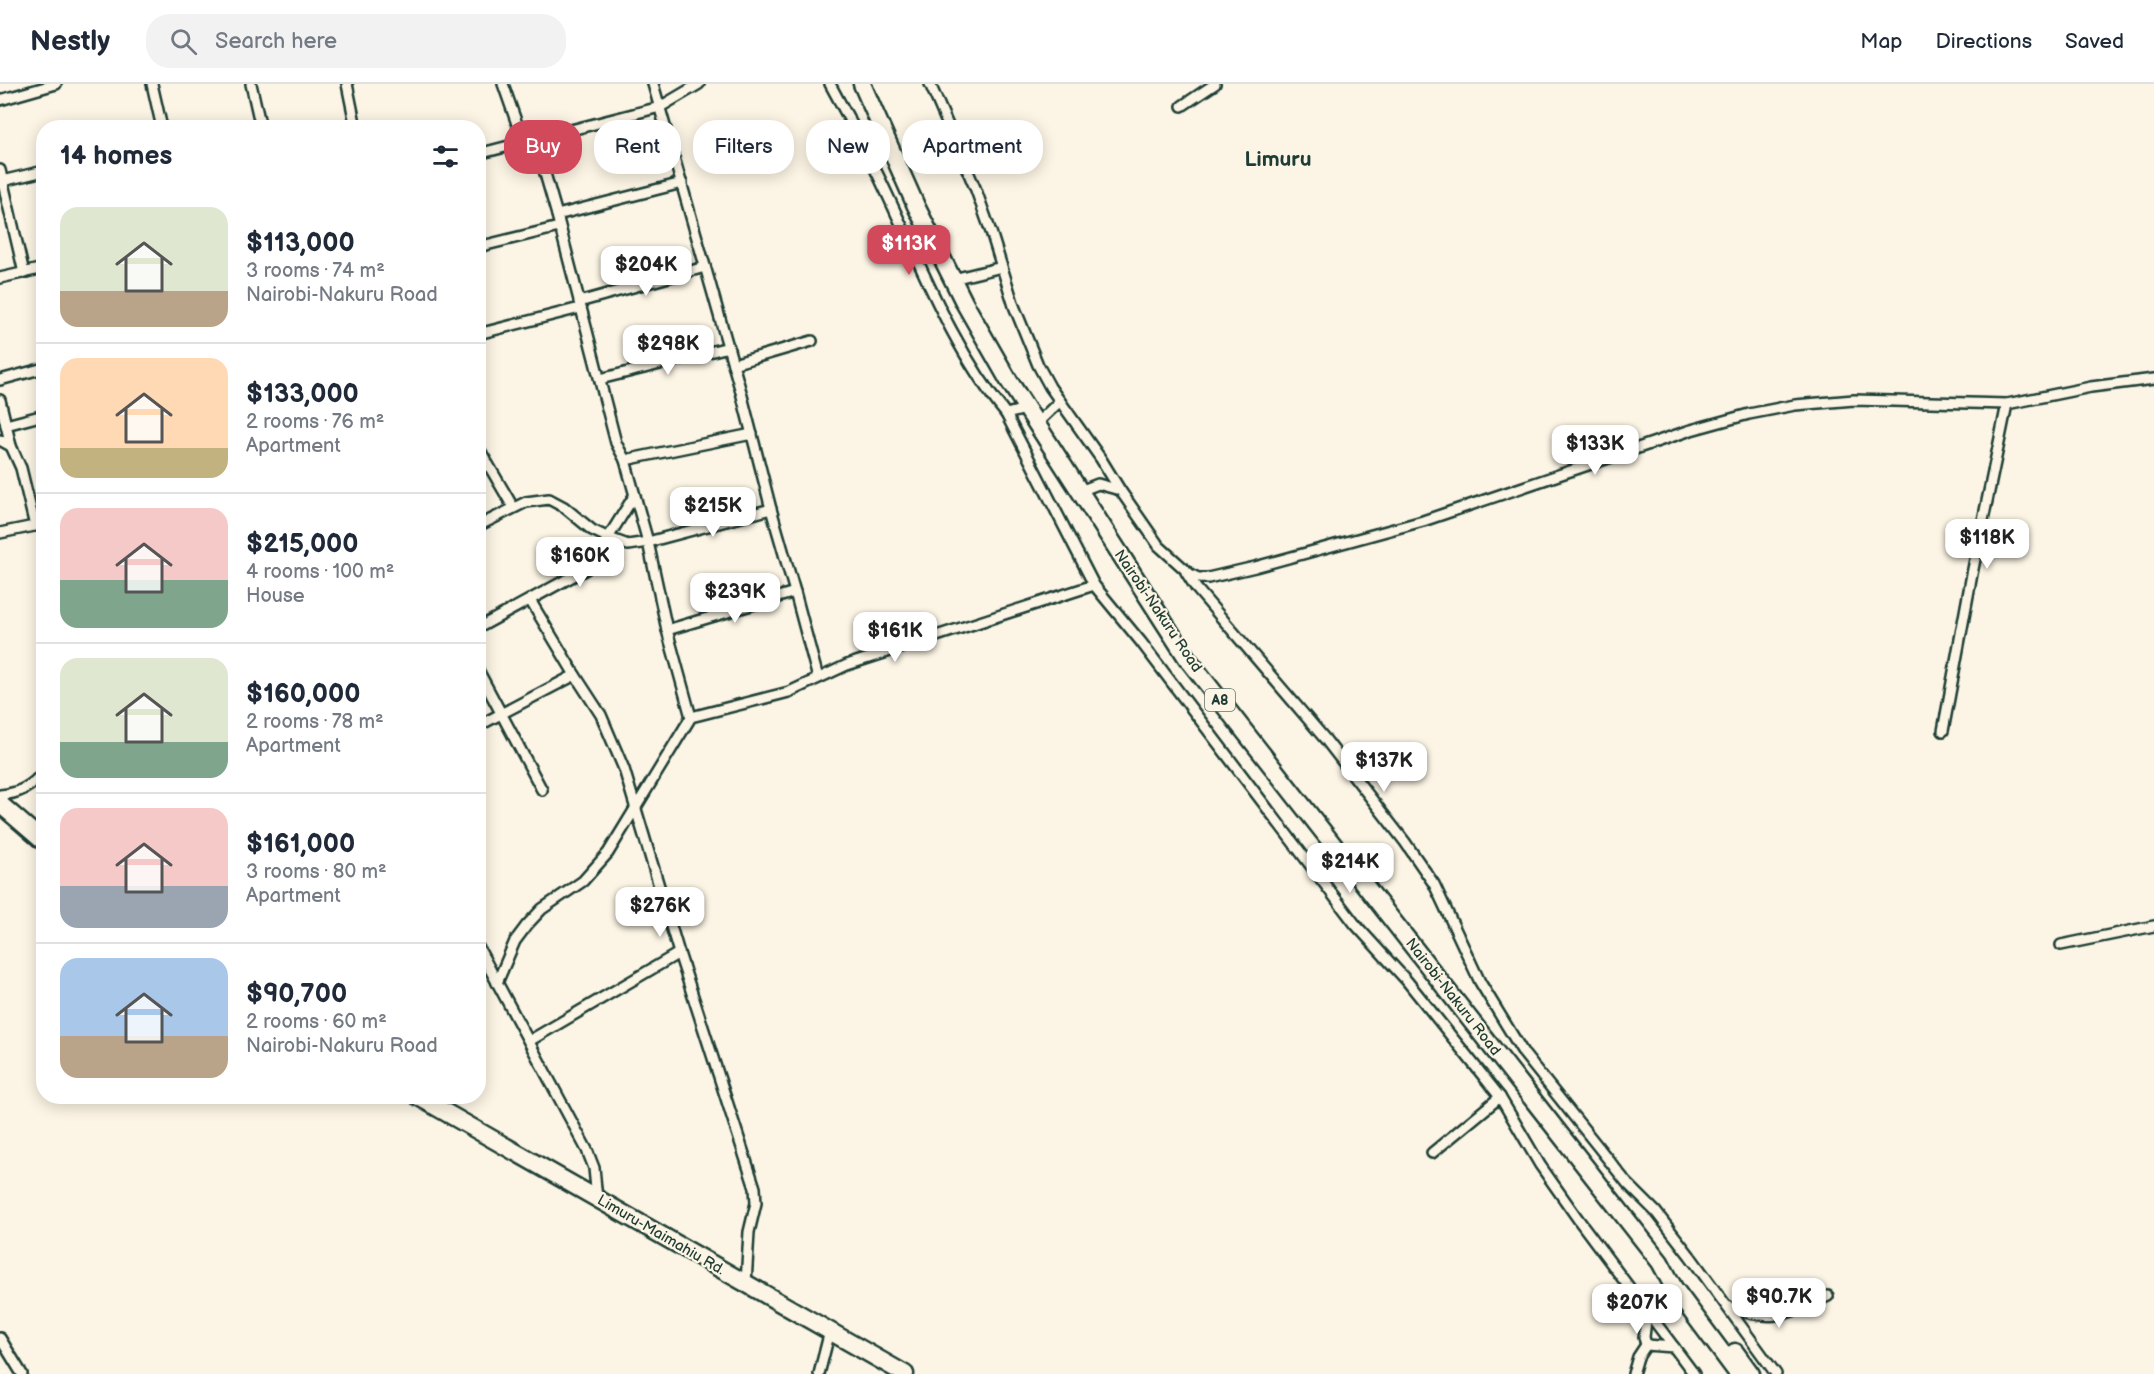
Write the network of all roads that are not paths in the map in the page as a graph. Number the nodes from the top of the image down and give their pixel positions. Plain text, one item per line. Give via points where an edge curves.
1 (56, 84) edge
2 (152, 84) edge
3 (251, 84) edge
4 (346, 84) edge
5 (503, 84) edge
6 (653, 84) edge
7 (699, 84) edge
8 (830, 84) edge
9 (862, 84) edge
10 (930, 84) edge
11 (1215, 84) edge
12 (687, 87) edge
13 (0, 100) edge
14 (1182, 106) dead end
15 (660, 107) junction
16 (160, 120) edge
17 (259, 120) edge
18 (354, 120) edge
19 (515, 120) edge
20 (582, 127) edge
21 (504, 146) edge
22 (486, 151) edge
23 (0, 170) edge
24 (36, 173) edge
25 (545, 174) edge
26 (1, 182) edge
27 (682, 183) junction
28 (557, 215) junction
29 (559, 227) junction
30 (486, 245) edge
31 (705, 267) junction
32 (1002, 267) junction
33 (36, 270) edge
34 (24, 273) junction
35 (0, 278) edge
36 (953, 279) junction
37 (579, 305) junction
38 (486, 332) edge
39 (812, 341) dead end
40 (729, 347) junction
41 (733, 364) junction
42 (36, 370) edge
43 (600, 379) junction
44 (2154, 379) edge
45 (0, 380) edge
46 (0, 400) edge
47 (1060, 401) junction
48 (2007, 404) junction
49 (1026, 409) junction
50 (1006, 414) junction
51 (36, 417) edge
52 (1036, 424) junction
53 (6, 425) junction
54 (753, 434) junction
55 (0, 440) edge
56 (11, 446) junction
57 (625, 460) junction
58 (486, 461) edge
59 (1120, 490) junction
60 (1080, 491) junction
61 (634, 496) junction
62 (513, 507) junction
63 (771, 509) junction
64 (36, 516) edge
65 (486, 522) edge
66 (36, 526) edge
67 (0, 533) edge
68 (609, 538) junction
69 (648, 542) junction
70 (1185, 570) junction
71 (1094, 585) junction
72 (795, 592) junction
73 (530, 600) junction
74 (486, 624) edge
75 (667, 630) junction
76 (575, 675) junction
77 (818, 678) junction
78 (486, 685) edge
79 (502, 714) junction
80 (691, 717) junction
81 (486, 722) edge
82 (1943, 731) dead end
83 (36, 782) edge
84 (542, 790) dead end
85 (0, 795) edge
86 (0, 804) edge
87 (636, 806) junction
88 (36, 835) edge
89 (2154, 926) edge
90 (2061, 945) dead end
91 (679, 953) junction
92 (486, 963) edge
93 (497, 983) junction
94 (529, 1041) junction
95 (1524, 1054) junction
96 (1509, 1067) junction
97 (1500, 1097) junction
98 (431, 1104) edge
99 (1432, 1153) dead end
100 (597, 1199) junction
101 (1660, 1262) junction
102 (746, 1283) junction
103 (1828, 1296) dead end
104 (1728, 1306) junction
105 (1647, 1311) junction
106 (830, 1331) junction
107 (0, 1338) edge
108 (1646, 1345) junction
109 (1674, 1347) junction
110 (22, 1374) edge
111 (819, 1374) edge
112 (905, 1374) edge
113 (1633, 1374) edge
114 (1694, 1374) edge
115 (1738, 1374) edge
116 (1751, 1374) edge
117 (1776, 1374) edge

1 - 13 street
2 - 16 street
3 - 17 street
4 - 18 street
5 - 19 street
6 - 15 street
7 - 12 street
8 - 50 street via 957,338
9 - 36 highway, Nairobi-Nakuru Road / A8
10 - 32 street via 976,190
11 - 14 street
12 - 15 street
15 - 20 street
15 - 27 street
21 - 22 street
23 - 26 street
24 - 26 street
25 - 28 street
26 - 34 street
27 - 28 street
27 - 31 street
28 - 29 street
29 - 30 street
29 - 37 street
31 - 37 street
31 - 40 street
32 - 36 street
32 - 47 street via 1024,333
33 - 34 street
34 - 35 street
36 - 49 highway, Nairobi-Nakuru Road / A8
37 - 38 street
37 - 43 street
39 - 41 street
40 - 41 street
40 - 43 street
41 - 54 street
42 - 45 street
43 - 57 street via 615,443
44 - 48 street
46 - 53 street
47 - 52 street
47 - 59 street
48 - 70 street via 1854,400 1749,414 1423,521 1208,578 1198,578
48 - 82 street
49 - 50 street
49 - 52 highway, Nairobi-Nakuru Road / A8
50 - 71 street
51 - 53 street
52 - 60 highway, Nairobi-Nakuru Road / A8
53 - 56 street
54 - 57 street
54 - 63 street
55 - 56 street
56 - 64 street
57 - 61 street
58 - 62 street
59 - 60 street via 1098,484
59 - 70 street via 1159,546
60 - 96 highway, Nairobi-Nakuru Road / A8 via 1187,658
61 - 68 street
61 - 69 street
62 - 65 street
62 - 68 street via 539,498 549,499
63 - 69 street
63 - 72 street
66 - 67 street
68 - 69 street via 628,544
68 - 73 street via 586,569
69 - 75 street
70 - 95 street via 1405,842 1434,884 1480,982
71 - 77 street via 856,662
71 - 97 street via 1355,924 1407,981
72 - 75 street
72 - 77 street
73 - 74 street
73 - 76 street
75 - 80 street
76 - 79 street
76 - 87 street via 608,730
77 - 80 street via 776,696
78 - 79 street
79 - 81 street
79 - 84 street
80 - 87 street
83 - 85 street
86 - 88 highway
87 - 91 street
87 - 93 street via 594,871 542,909 527,925 515,941
89 - 90 street
91 - 94 street
91 - 102 street via 755,1188
92 - 93 street
93 - 94 street
94 - 100 street via 587,1150 594,1168
95 - 96 street
95 - 104 street via 1631,1188 1656,1212
96 - 101 highway, Nairobi-Nakuru Road / A8
97 - 99 street
97 - 105 street via 1540,1165
98 - 100 highway, Limuru-Maimahiu Rd.
100 - 102 highway, Limuru-Maimahiu Rd.
101 - 115 highway, Nairobi-Nakuru Road / A8 via 1674,1288
101 - 116 highway, Nairobi-Nakuru Road / A8 via 1681,1282
102 - 106 highway, Limuru-Maimahiu Rd.
103 - 104 street via 1775,1317
104 - 117 street
105 - 108 street
105 - 109 street
106 - 111 street
106 - 112 highway, Limuru-Maimahiu Rd.
107 - 110 street
108 - 109 street
108 - 113 street
109 - 114 street

